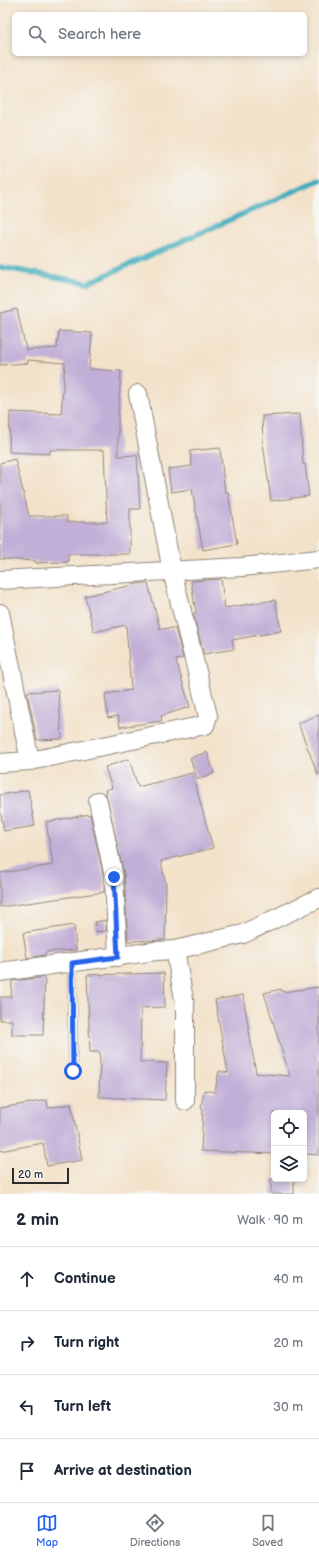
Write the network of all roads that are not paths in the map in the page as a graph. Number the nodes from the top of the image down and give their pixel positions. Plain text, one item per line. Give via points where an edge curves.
1 (138, 394) dead end
2 (319, 559) edge
3 (172, 571) junction
4 (0, 580) edge
5 (0, 613) edge
6 (30, 761) junction
7 (0, 763) edge
8 (98, 801) dead end
9 (319, 898) edge
10 (175, 950) junction
11 (118, 957) junction
12 (72, 963) junction
13 (0, 972) edge
14 (73, 1071) dead end
15 (185, 1101) dead end

1 - 3 street
2 - 3 street
3 - 4 street
3 - 6 street via 208,716 205,725
5 - 6 street
6 - 7 street
8 - 11 street via 114,877
9 - 10 street via 243,934
10 - 11 street
10 - 15 street via 185,1005
11 - 12 street
12 - 13 street
12 - 14 lane

